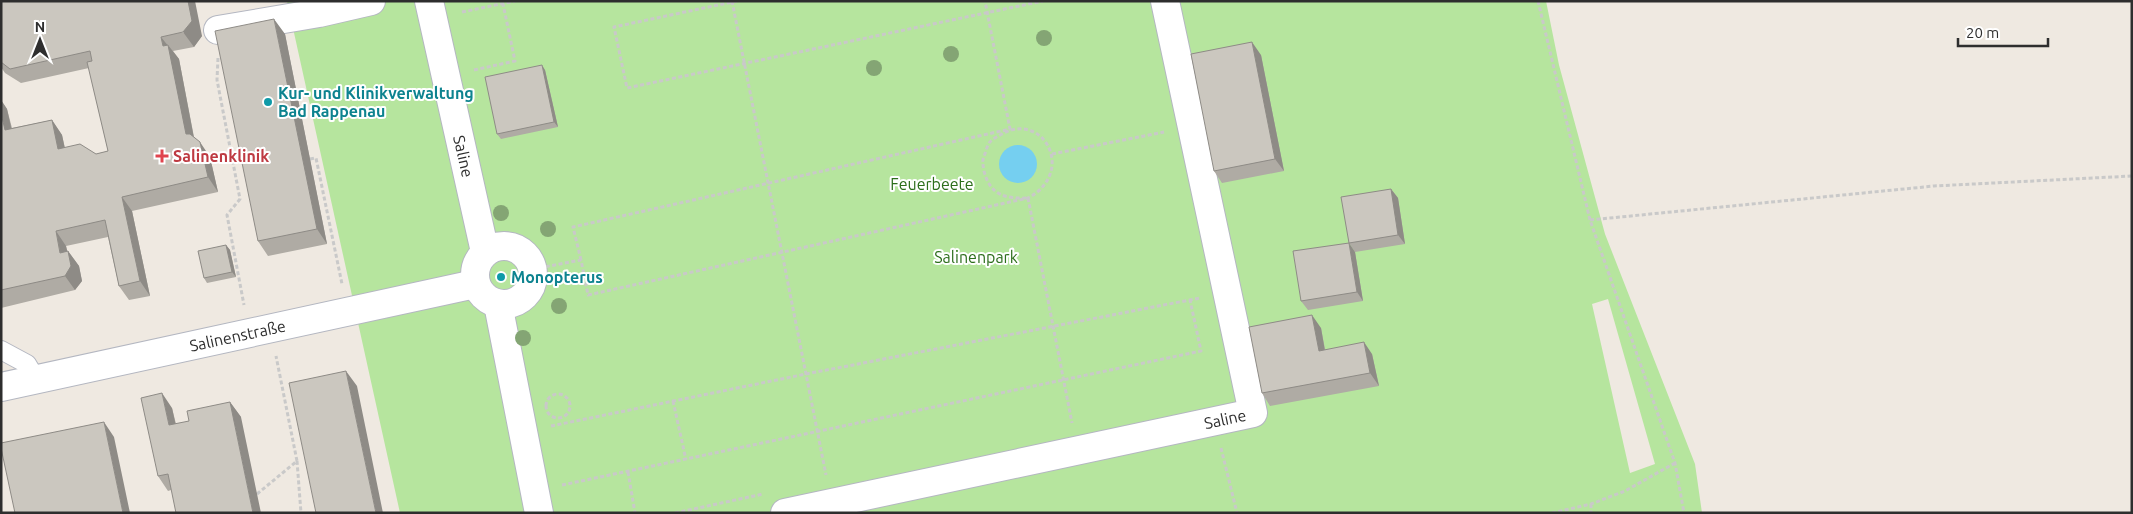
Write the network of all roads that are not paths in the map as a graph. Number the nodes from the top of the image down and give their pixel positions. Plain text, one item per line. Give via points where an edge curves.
1 (371, 1) edge
2 (1165, 1) edge
3 (431, 10) edge
4 (218, 30) edge
5 (486, 252) junction
6 (475, 284) junction
7 (498, 304) junction
8 (1, 350) edge
9 (36, 379) junction
10 (1, 387) edge
11 (537, 502) edge
12 (786, 513) edge

1 - 4 street
2 - 12 street, Saline via 1253,413
3 - 5 street, Saline
5 - 6 street via 477,264
5 - 7 street via 499,246 514,247 526,256 533,269 533,284 525,296 512,304
6 - 7 street via 483,298
6 - 9 street, Salinenstraße
7 - 11 street
8 - 9 lane via 27,364
9 - 10 street, Salinenstraße

